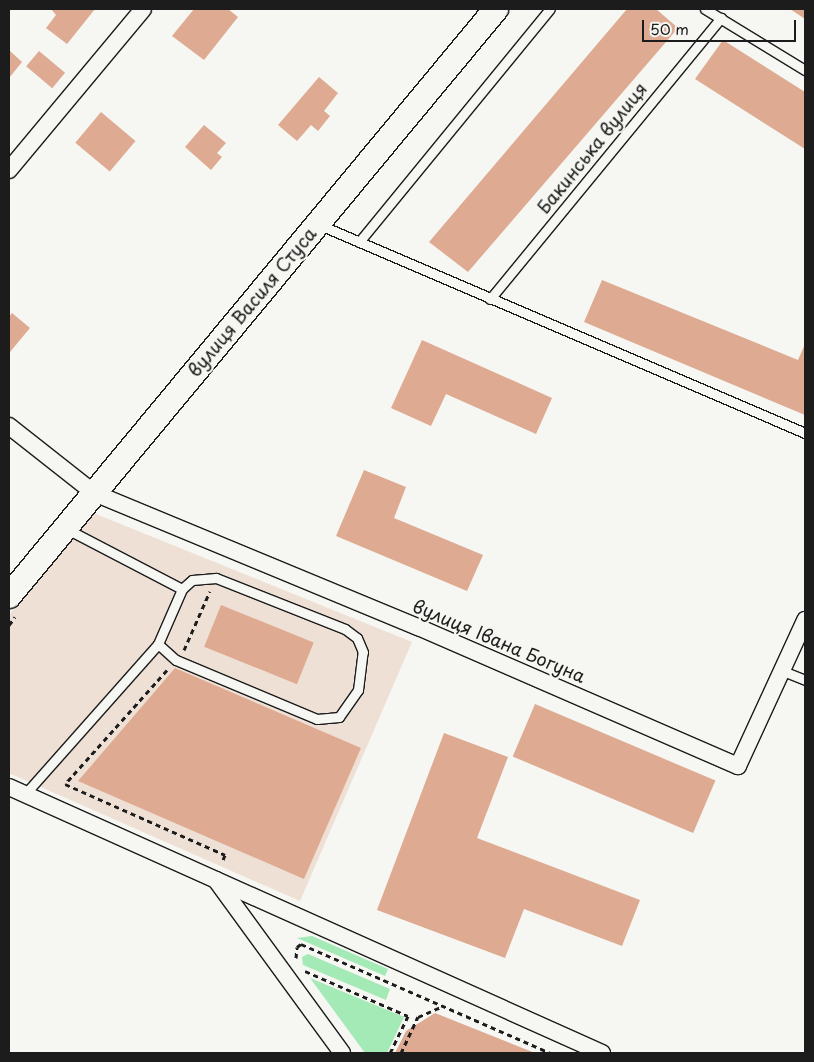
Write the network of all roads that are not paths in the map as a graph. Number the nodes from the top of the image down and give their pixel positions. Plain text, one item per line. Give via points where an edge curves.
1 (143, 9) edge
2 (496, 9) edge
3 (550, 9) edge
4 (705, 9) edge
5 (720, 18) junction
6 (805, 70) edge
7 (9, 170) edge
8 (317, 224) junction
9 (359, 242) junction
10 (490, 299) junction
11 (9, 426) edge
12 (805, 433) edge
13 (94, 493) junction
14 (65, 528) junction
15 (182, 589) junction
16 (9, 596) edge
17 (805, 620) edge
18 (158, 644) junction
19 (783, 671) junction
20 (805, 680) edge
21 (9, 787) edge
22 (25, 794) junction
23 (215, 878) junction
24 (342, 1053) edge
25 (602, 1053) edge

1 - 7 street
2 - 8 main road, вулиця Василя Стуса
3 - 9 lane
4 - 5 lane
5 - 6 lane
5 - 10 lane, Бакинська вулиця
8 - 9 lane
8 - 13 main road, вулиця Василя Стуса
9 - 10 lane
10 - 12 lane
11 - 13 street
13 - 14 main road, вулиця Василя Стуса
13 - 19 street, вулиця Івана Богуна via 418,627 738,766
14 - 15 lane
14 - 16 main road, вулиця Василя Стуса
15 - 18 lane
15 - 18 lane via 192,580 216,578 345,629 357,638 363,652 358,690 339,717 317,719 176,660
17 - 19 street, вулиця Івана Богуна
18 - 22 lane
19 - 20 lane
21 - 22 street
22 - 23 street
23 - 24 street
23 - 25 street via 443,985

